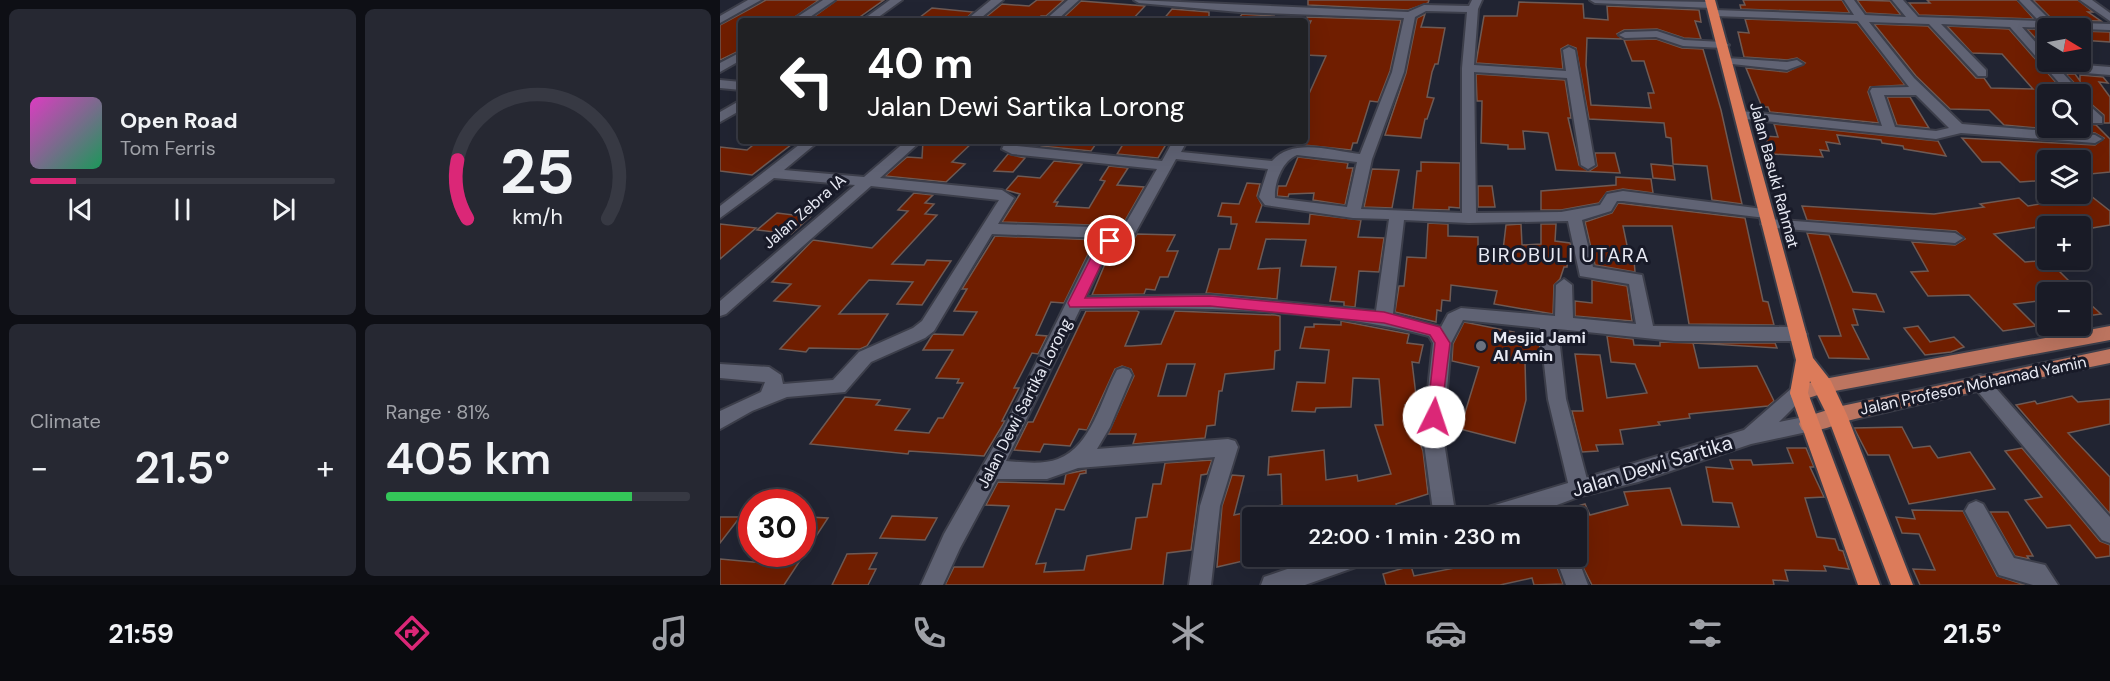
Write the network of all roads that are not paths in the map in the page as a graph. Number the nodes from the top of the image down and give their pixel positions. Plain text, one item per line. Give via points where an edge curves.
1 (756, 0) edge
2 (830, 0) edge
3 (897, 0) edge
4 (998, 0) edge
5 (1074, 0) edge
6 (1139, 0) edge
7 (1595, 0) edge
8 (1849, 0) edge
9 (1897, 0) edge
10 (2024, 0) edge
11 (2085, 0) edge
12 (1475, 5) edge
13 (1712, 6) edge
14 (1239, 9) junction
15 (1410, 15) junction
16 (801, 18) edge
17 (870, 18) edge
18 (974, 18) edge
19 (1053, 18) edge
20 (1234, 18) edge
21 (2042, 18) edge
22 (2110, 18) edge
23 (720, 20) edge
24 (1862, 20) junction
25 (1917, 22) junction
26 (1934, 23) junction
27 (2014, 25) junction
28 (2037, 26) edge
29 (2091, 27) edge
30 (2110, 27) edge
31 (1625, 35) dead end
32 (1723, 45) junction
33 (1569, 50) dead end
34 (2037, 51) edge
35 (738, 57) edge
36 (1727, 61) junction
37 (1797, 64) dead end
38 (720, 68) edge
39 (1468, 68) junction
40 (2091, 70) edge
41 (2110, 71) edge
42 (2055, 72) edge
43 (1982, 73) dead end
44 (1572, 75) junction
45 (720, 84) edge
46 (2066, 84) edge
47 (738, 86) edge
48 (1921, 91) junction
49 (738, 106) edge
50 (2091, 113) edge
51 (1741, 116) junction
52 (720, 118) edge
53 (2097, 120) dead end
54 (1960, 129) junction
55 (1890, 130) junction
56 (2095, 139) dead end
57 (808, 144) edge
58 (910, 144) edge
59 (1012, 144) edge
60 (1174, 154) edge
61 (1365, 159) junction
62 (1588, 165) dead end
63 (1276, 166) junction
64 (771, 173) junction
65 (865, 182) junction
66 (720, 213) edge
67 (1353, 213) junction
68 (1574, 215) junction
69 (1397, 216) junction
70 (1469, 218) junction
71 (1768, 219) junction
72 (988, 229) junction
73 (1128, 234) junction
74 (1955, 238) dead end
75 (1564, 285) dead end
76 (1075, 303) junction
77 (722, 306) edge
78 (1384, 318) junction
79 (1556, 323) junction
80 (1646, 332) junction
81 (2110, 333) edge
82 (1798, 334) junction
83 (1443, 343) junction
84 (2110, 356) edge
85 (1805, 360) junction
86 (720, 371) edge
87 (1123, 375) dead end
88 (1980, 382) junction
89 (1824, 386) junction
90 (1799, 393) junction
91 (769, 396) junction
92 (1837, 415) junction
93 (720, 421) edge
94 (1809, 424) junction
95 (1750, 436) junction
96 (1073, 460) junction
97 (991, 470) junction
98 (1579, 487) junction
99 (1443, 507) edge
100 (1551, 507) edge
101 (1977, 511) dead end
102 (2110, 533) edge
103 (1326, 567) edge
104 (1570, 567) edge
105 (932, 585) edge
106 (1200, 585) edge
107 (1272, 585) edge
108 (1577, 585) edge
109 (1869, 585) edge
110 (1902, 585) edge
111 (2047, 585) edge

1 - 23 street
2 - 16 street
3 - 17 street
4 - 18 street
5 - 19 street
6 - 14 street
7 - 13 street
8 - 24 street
9 - 25 street
10 - 21 street
11 - 22 street
12 - 15 street via 1424,8
12 - 39 street
13 - 24 street
13 - 32 highway, Jalan Basuki Rahmat
14 - 15 street
14 - 20 street
15 - 61 street via 1398,72
24 - 25 street
24 - 48 street
25 - 26 street
26 - 27 street
26 - 43 street
27 - 28 street
27 - 34 street
29 - 30 street
31 - 32 street via 1657,34 1683,43
32 - 36 highway, Jalan Basuki Rahmat
33 - 44 street
35 - 38 street
36 - 37 street
36 - 51 highway, Jalan Basuki Rahmat
39 - 44 street
39 - 70 street
40 - 41 street
42 - 46 street
44 - 62 street
45 - 47 street
48 - 54 street
48 - 55 street via 1876,91
49 - 52 street
50 - 53 street
51 - 55 street
51 - 71 highway, Jalan Basuki Rahmat
54 - 55 street via 1943,134
54 - 56 street
57 - 64 street
58 - 65 street, Jalan Zebra IA
59 - 60 street via 1012,150
60 - 63 street
60 - 73 street
61 - 63 street via 1296,152 1285,155
61 - 67 street
63 - 67 street via 1267,201
64 - 65 street
64 - 66 street
65 - 72 street via 997,193 1007,198
65 - 77 street, Jalan Zebra IA
67 - 69 street
68 - 70 street
68 - 71 street via 1602,211 1612,197 1623,196
68 - 80 street via 1586,272 1635,278
69 - 70 street
69 - 78 street
71 - 74 street
71 - 82 highway, Jalan Basuki Rahmat
72 - 73 street
72 - 91 street via 938,313 919,333 865,357 838,387 786,390
73 - 76 street, Jalan Dewi Sartika Lorong via 1102,247
75 - 79 street
76 - 78 street via 1210,301
76 - 97 street, Jalan Dewi Sartika Lorong
78 - 83 street via 1435,331
79 - 80 street
79 - 83 street via 1461,314 1454,318
79 - 98 street via 1557,399
80 - 82 street
81 - 89 main road, Jalan Profesor Mohamad Yamin
82 - 85 highway, Jalan Basuki Rahmat
83 - 99 street via 1433,436
84 - 88 main road, Jalan Profesor Mohamad Yamin
85 - 89 highway
85 - 90 highway
86 - 91 street via 769,374 775,380
87 - 96 street via 1095,436 1085,452
88 - 92 main road, Jalan Profesor Mohamad Yamin
88 - 102 street
89 - 90 main road, Jalan Profesor Mohamad Yamin
89 - 92 highway
90 - 94 highway
90 - 95 street
91 - 93 street
92 - 94 main road, Jalan Profesor Mohamad Yamin
92 - 110 highway
94 - 95 street, Jalan Dewi Sartika
94 - 109 highway
95 - 98 street, Jalan Dewi Sartika via 1638,473
96 - 97 street via 1053,468
96 - 106 street via 1228,447 1210,506
97 - 105 street, Jalan Dewi Sartika Lorong
98 - 100 street, Jalan Dewi Sartika
101 - 111 street via 2007,567 2037,573
103 - 107 street
104 - 108 street

